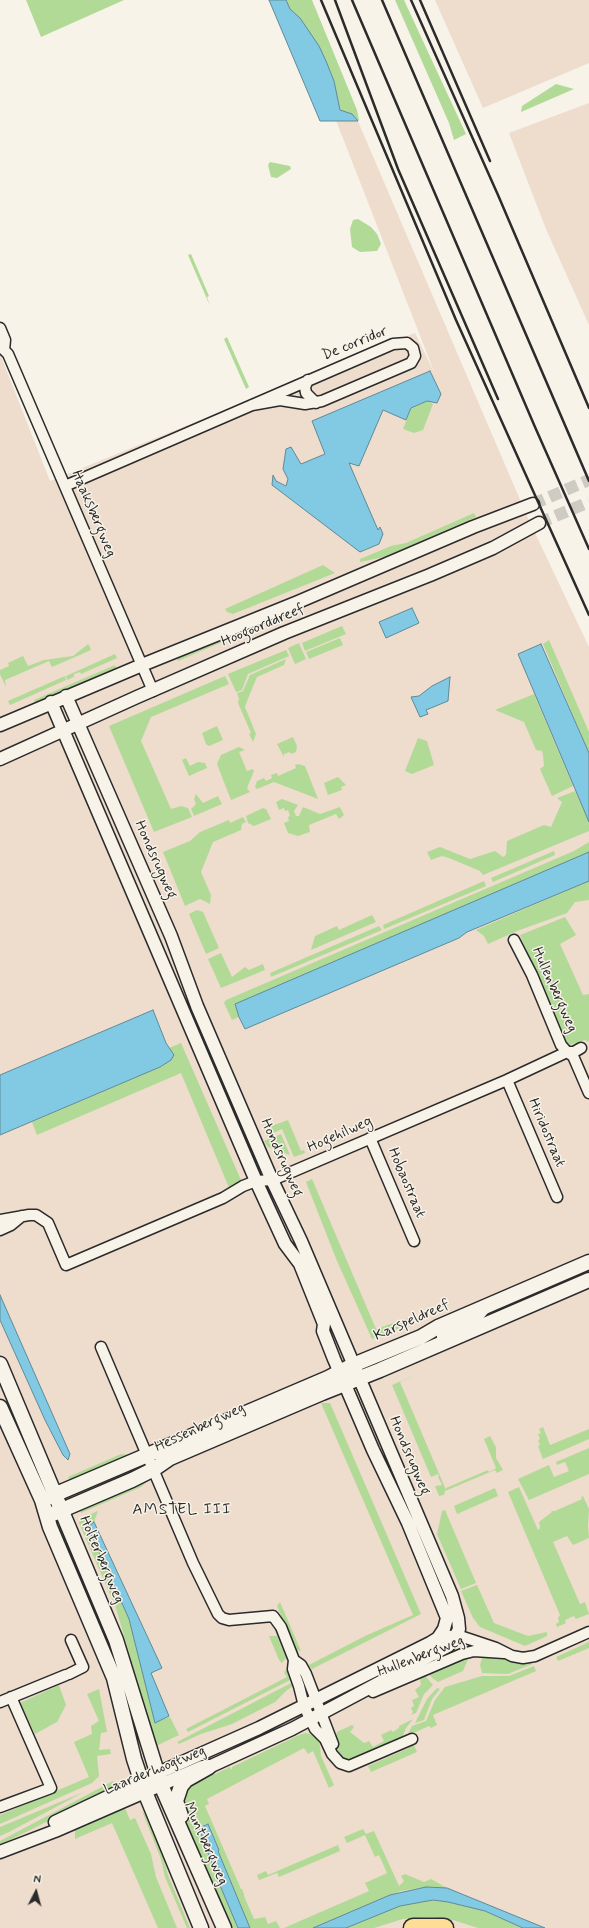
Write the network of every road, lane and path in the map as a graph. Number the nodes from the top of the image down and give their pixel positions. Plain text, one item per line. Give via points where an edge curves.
1 (0, 328) edge
2 (2, 351) edge
3 (308, 380) junction
4 (316, 403) junction
5 (252, 405) junction
6 (65, 486) junction
7 (533, 504) tunnel mouth
8 (539, 523) tunnel mouth
9 (142, 665) junction
10 (153, 691) junction
11 (66, 696) junction
12 (51, 702) junction
13 (78, 724) junction
14 (0, 725) edge
15 (62, 730) junction
16 (0, 759) edge
17 (514, 940) dead end
18 (581, 1048) dead end
19 (567, 1052) junction
20 (507, 1080) junction
21 (589, 1093) edge
22 (370, 1138) junction
23 (272, 1180) junction
24 (256, 1181) junction
25 (557, 1197) dead end
26 (22, 1216) junction
27 (0, 1220) edge
28 (0, 1230) edge
29 (414, 1241) dead end
30 (589, 1262) edge
31 (589, 1280) edge
32 (545, 1281) junction
33 (552, 1296) junction
34 (484, 1308) junction
35 (443, 1343) junction
36 (102, 1347) dead end
37 (0, 1364) edge
38 (354, 1365) junction
39 (342, 1378) junction
40 (358, 1379) junction
41 (0, 1407) edge
42 (149, 1456) junction
43 (154, 1468) junction
44 (55, 1494) junction
45 (42, 1500) junction
46 (62, 1510) junction
47 (48, 1516) junction
48 (589, 1632) edge
49 (441, 1634) junction
50 (457, 1635) junction
51 (71, 1640) dead end
52 (504, 1653) junction
53 (294, 1660) junction
54 (11, 1698) junction
55 (350, 1699) junction
56 (316, 1700) junction
57 (0, 1702) edge
58 (304, 1706) junction
59 (322, 1713) junction
60 (310, 1719) junction
61 (412, 1739) dead end
62 (335, 1755) junction
63 (209, 1767) junction
64 (159, 1779) junction
65 (143, 1786) junction
66 (0, 1807) edge
67 (179, 1828) junction
68 (5, 1850) edge
69 (201, 1928) edge
70 (224, 1928) edge
71 (413, 1928) edge
72 (444, 1928) edge

1 - 2 street via 5,340
2 - 6 street, Haaksbergweg via 8,354
3 - 4 street via 306,393
3 - 4 street, De corridor via 393,344 407,343 413,348 415,356 411,363
3 - 5 street, De corridor
4 - 5 street, De corridor via 280,400
5 - 6 street, De corridor
6 - 9 street, Haaksbergweg
7 - 9 street, Hoogoorddreef via 473,526 298,602
8 - 10 street, Hoogoorddreef via 430,576 284,633
9 - 10 street, Haaksbergweg
9 - 11 street, Hoogoorddreef
10 - 13 street, Hoogoorddreef
11 - 12 street, Hoogoorddreef
11 - 13 street, Hondsrugweg
12 - 14 street, Hoogoorddreef
12 - 15 street, Hondsrugweg
13 - 15 street, Hoogoorddreef
13 - 23 street, Hondsrugweg via 171,936 197,1006
15 - 16 street, Hoogoorddreef
15 - 24 street, Hondsrugweg
17 - 19 street, Hullenbergweg via 520,948 561,1045
18 - 19 street, Hogehilweg
19 - 20 street, Hogehilweg
19 - 21 street, Hullenbergweg via 573,1056
20 - 22 street, Hogehilweg
20 - 25 street, Hiridostraat
22 - 23 street, Hogehilweg
22 - 29 street, Hobaostraat
23 - 24 street, Hogehilweg
23 - 38 street, Hondsrugweg
24 - 26 street, Hogehilweg via 209,1204 66,1265 48,1223 36,1215
24 - 39 street, Hondsrugweg via 285,1244 300,1264
26 - 27 street
26 - 28 street
30 - 32 main road, Karspeldreef
31 - 33 main road
32 - 33 street
32 - 34 main road, Karspeldreef
33 - 35 main road
34 - 35 street, Karspeldreef via 473,1321 443,1334
34 - 38 main road, Karspeldreef
35 - 40 main road
36 - 42 street
37 - 44 main road, Holterbergweg
38 - 39 main road, Karspeldreef
38 - 40 street, Hondsrugweg
39 - 40 main road
39 - 42 main road, Hessenbergweg
39 - 43 main road, Hessenbergweg via 170,1458
39 - 49 street, Hondsrugweg via 447,1614
40 - 50 street, Hondsrugweg via 452,1596 458,1618
41 - 45 main road
42 - 43 street
42 - 44 main road, Hessenbergweg
43 - 46 main road, Hessenbergweg
43 - 53 street via 193,1563 218,1614 229,1620 273,1616 281,1627
44 - 45 main road, Hessenbergweg
44 - 46 main road, Holterbergweg
45 - 47 main road
46 - 47 main road, Hessenbergweg
46 - 64 main road, Holterbergweg via 116,1640
47 - 65 main road via 50,1527 114,1678
48 - 52 street, Hullenbergweg via 532,1657 517,1658
49 - 50 street, Hullenbergweg
49 - 56 street, Laarderhoogtweg
50 - 52 street, Hullenbergweg
50 - 55 street, Laarderhoogtweg via 448,1646
51 - 54 street via 83,1667
52 - 55 street, Hullenbergweg via 474,1651 462,1654 359,1698
53 - 56 street via 301,1665
53 - 58 street via 293,1669
54 - 57 street
54 - 66 street via 51,1788
55 - 59 street, Laarderhoogtweg
56 - 58 street, Laarderhoogtweg
56 - 59 street
58 - 60 street
58 - 64 street, Laarderhoogtweg
59 - 60 street, Laarderhoogtweg
59 - 62 street via 336,1751
60 - 62 street
60 - 63 street, Laarderhoogtweg
61 - 62 street via 349,1766 340,1763
63 - 64 street, Laarderhoogtweg
63 - 67 main road via 186,1780 179,1790 177,1804 182,1818
64 - 65 street, Laarderhoogtweg
64 - 67 main road, Muntbergweg
65 - 68 street, Laarderhoogtweg via 53,1824
65 - 69 main road
67 - 70 main road, Muntbergweg
71 - 72 highway

